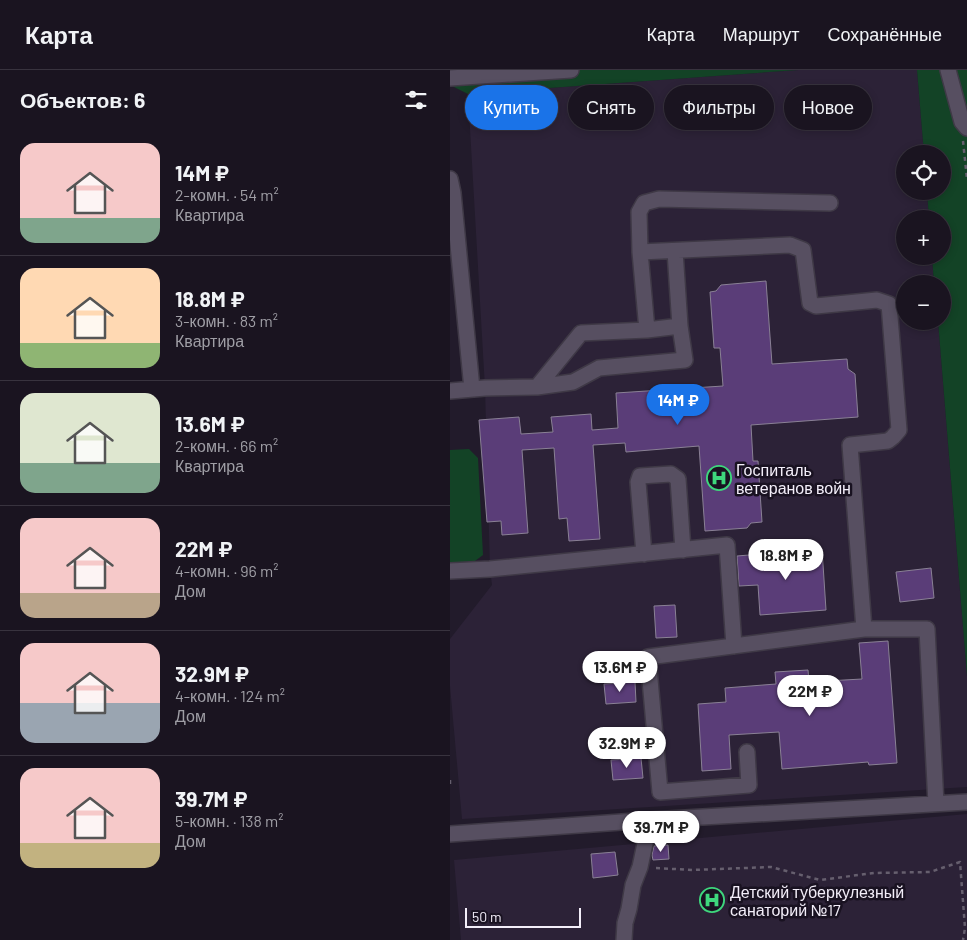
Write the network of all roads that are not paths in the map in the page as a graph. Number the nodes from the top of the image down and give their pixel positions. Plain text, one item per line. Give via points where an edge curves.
1 (571, 70) edge
2 (948, 70) edge
3 (450, 78) edge
4 (964, 125) edge
5 (450, 179) edge
6 (830, 203) dead end
7 (675, 251) junction
8 (640, 252) junction
9 (680, 326) junction
10 (646, 330) junction
11 (537, 387) junction
12 (472, 389) junction
13 (450, 391) edge
14 (683, 550) junction
15 (644, 554) junction
16 (450, 571) edge
17 (864, 629) junction
18 (734, 646) junction
19 (747, 752) dead end
20 (967, 802) edge
21 (936, 804) junction
22 (650, 820) junction
23 (450, 834) edge
24 (624, 940) edge

1 - 3 lane
2 - 4 lane
5 - 12 lane
6 - 8 lane via 659,199 644,203 639,212
7 - 8 lane
7 - 9 lane
7 - 17 lane via 790,245 803,250 810,303 816,306 877,300 889,304 899,430 888,441 850,445
8 - 10 lane
9 - 10 lane
9 - 11 lane via 684,360 598,368 573,382
10 - 11 lane via 581,333
11 - 12 lane
12 - 13 lane
14 - 15 lane
14 - 15 lane via 678,479 671,474 640,476
14 - 18 lane via 727,545
15 - 16 lane
17 - 18 lane
17 - 21 lane via 927,629
18 - 19 lane via 648,657 660,792 749,785
20 - 21 lane
21 - 22 lane
22 - 23 lane
22 - 24 lane via 633,885

